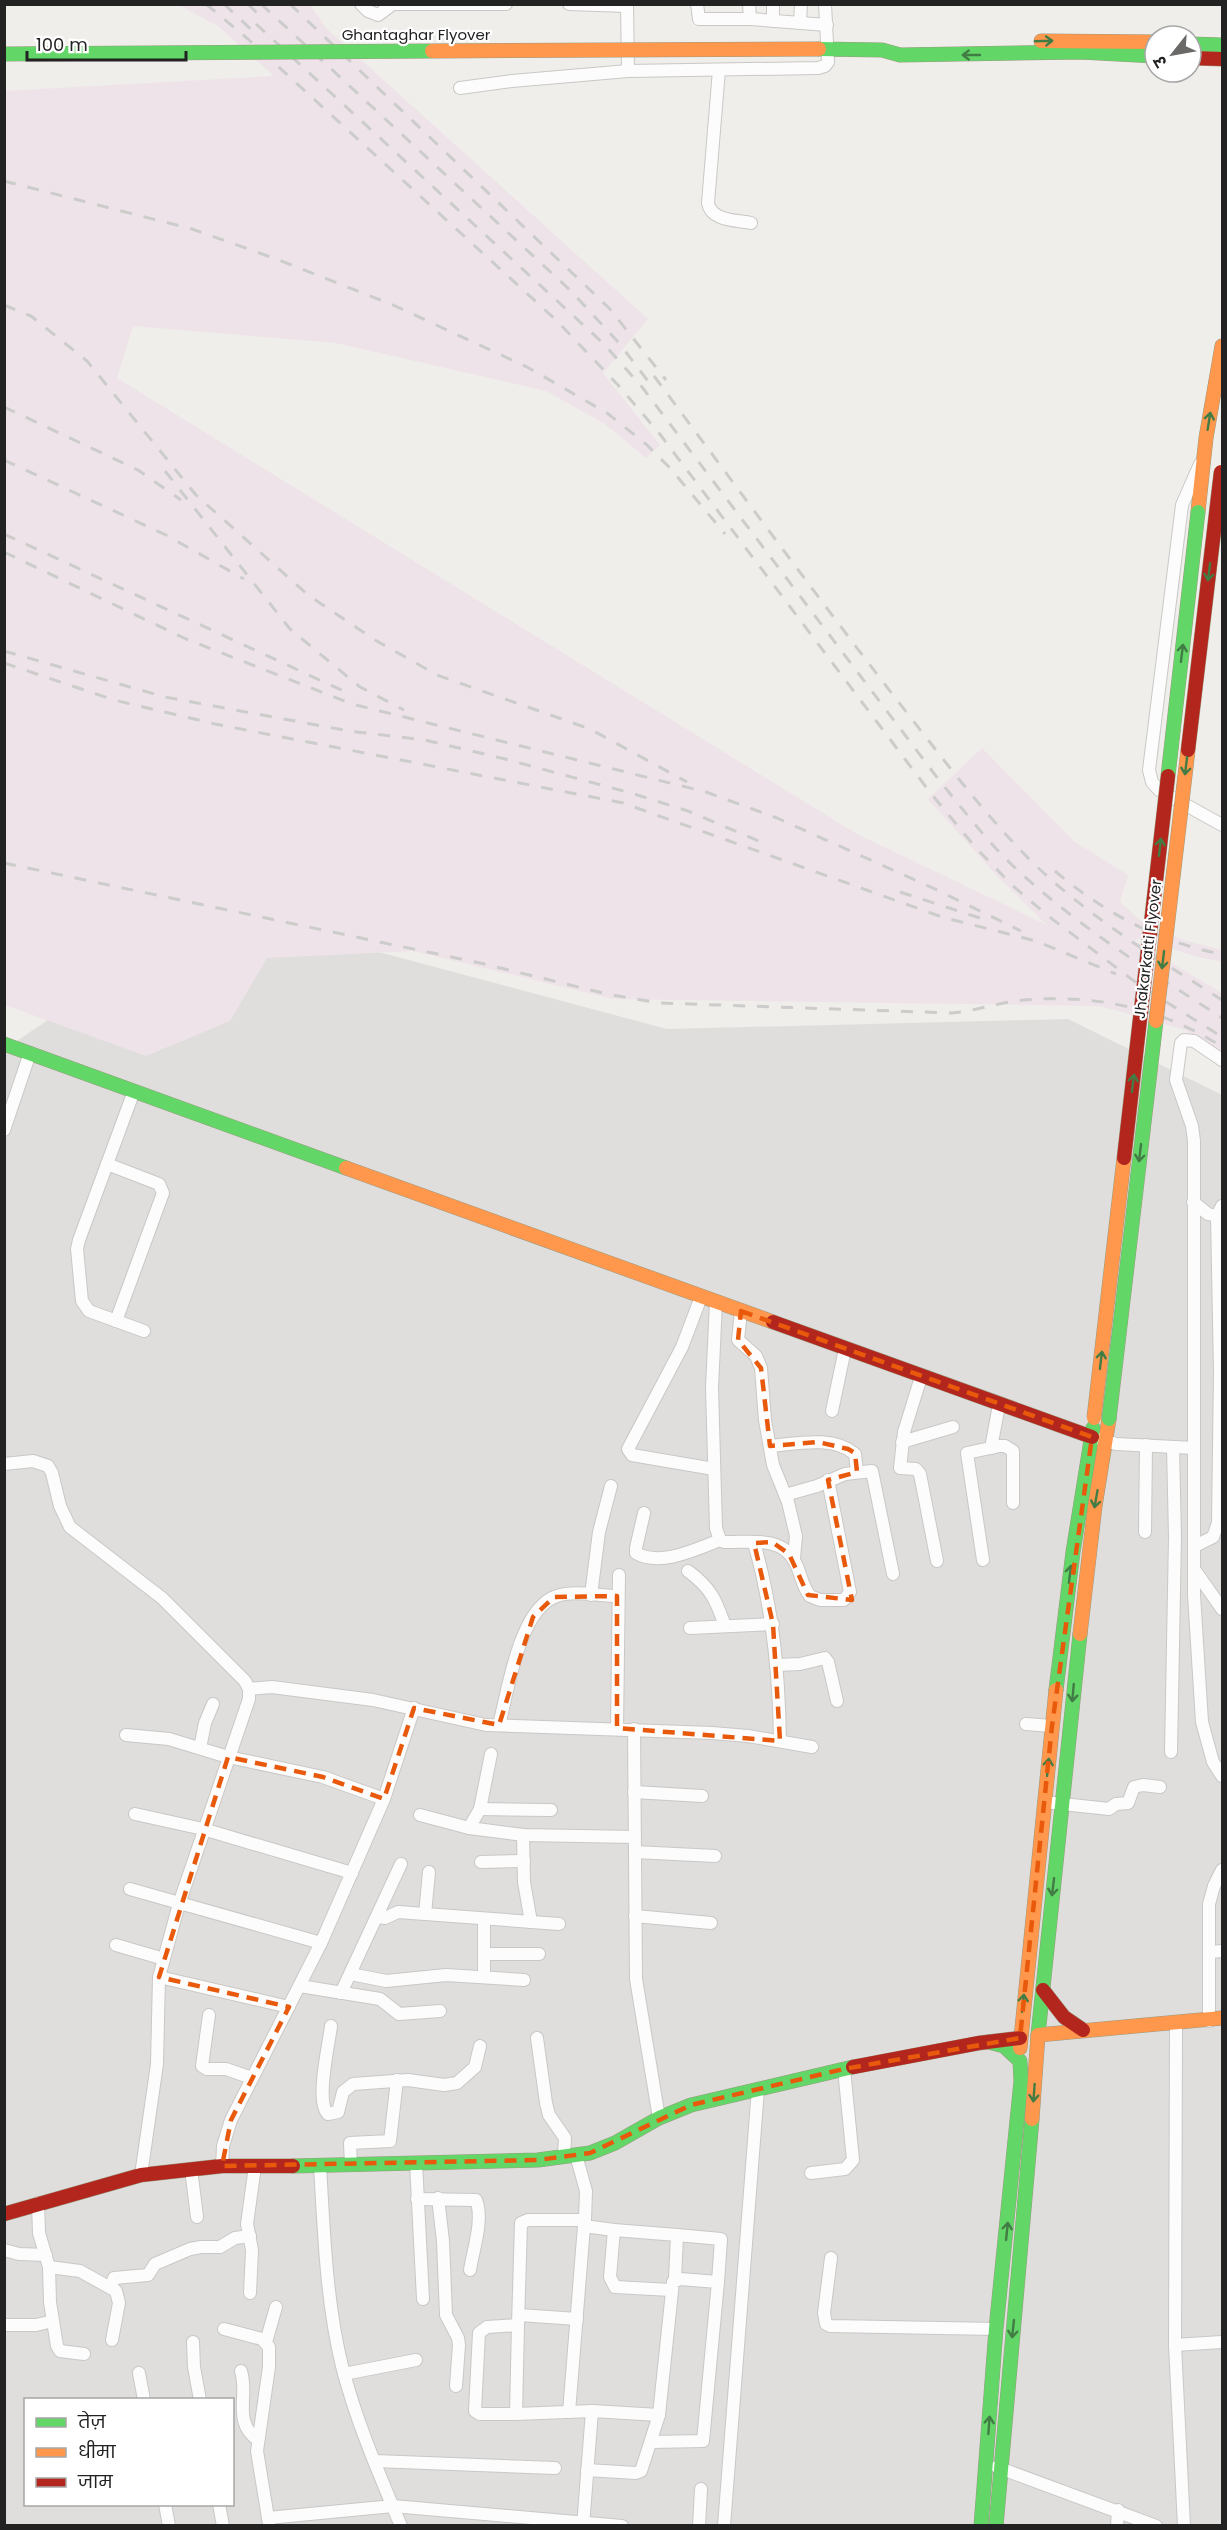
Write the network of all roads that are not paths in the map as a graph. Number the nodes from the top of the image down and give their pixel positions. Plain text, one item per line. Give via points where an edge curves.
1 (361, 4) edge
2 (394, 4) edge
3 (506, 4) edge
4 (569, 4) edge
5 (697, 4) edge
6 (749, 4) edge
7 (773, 4) edge
8 (801, 4) edge
9 (825, 4) edge
10 (419, 5) edge
11 (627, 5) edge
12 (750, 19) junction
13 (773, 21) junction
14 (800, 23) junction
15 (827, 25) junction
16 (1143, 42) edge
17 (1203, 44) edge
18 (1222, 45) edge
19 (824, 50) junction
20 (882, 50) junction
21 (4, 54) edge
22 (1143, 55) edge
23 (1203, 58) edge
24 (1222, 59) edge
25 (719, 70) junction
26 (628, 71) junction
27 (460, 88) dead end
28 (751, 223) dead end
29 (1222, 346) edge
30 (1203, 458) junction
31 (1222, 466) edge
32 (1222, 825) edge
33 (4, 1044) edge
34 (30, 1053) junction
35 (1222, 1060) edge
36 (134, 1091) junction
37 (4, 1130) edge
38 (107, 1164) junction
39 (1193, 1202) junction
40 (1220, 1211) edge
41 (1220, 1284) edge
42 (701, 1297) junction
43 (716, 1302) junction
44 (741, 1311) junction
45 (116, 1321) junction
46 (144, 1331) dead end
47 (845, 1349) junction
48 (1221, 1372) edge
49 (921, 1377) junction
50 (999, 1405) junction
51 (832, 1411) dead end
52 (953, 1427) dead end
53 (1092, 1437) junction
54 (902, 1442) junction
55 (1107, 1442) junction
56 (1146, 1445) junction
57 (770, 1446) junction
58 (1173, 1447) junction
59 (991, 1448) junction
60 (1194, 1448) junction
61 (4, 1464) edge
62 (714, 1469) junction
63 (857, 1472) junction
64 (828, 1480) junction
65 (611, 1486) dead end
66 (785, 1495) junction
67 (1013, 1503) dead end
68 (644, 1513) dead end
69 (1220, 1517) edge
70 (1145, 1532) dead end
71 (720, 1540) junction
72 (754, 1543) junction
73 (1195, 1546) junction
74 (794, 1558) junction
75 (983, 1560) dead end
76 (937, 1561) dead end
77 (1194, 1569) junction
78 (688, 1571) dead end
79 (893, 1574) dead end
80 (619, 1575) dead end
81 (591, 1595) junction
82 (617, 1596) junction
83 (1222, 1609) edge
84 (773, 1624) junction
85 (725, 1626) junction
86 (690, 1628) dead end
87 (776, 1665) junction
88 (249, 1689) junction
89 (837, 1701) dead end
90 (213, 1704) dead end
91 (414, 1708) junction
92 (1026, 1724) dead end
93 (499, 1725) junction
94 (1052, 1726) junction
95 (617, 1728) junction
96 (634, 1729) junction
97 (126, 1735) dead end
98 (780, 1741) junction
99 (812, 1747) dead end
100 (200, 1748) junction
101 (1171, 1752) dead end
102 (491, 1754) dead end
103 (228, 1757) junction
104 (1222, 1776) edge
105 (1160, 1787) dead end
106 (634, 1792) junction
107 (702, 1796) dead end
108 (384, 1799) junction
109 (1044, 1802) junction
110 (1063, 1805) junction
111 (480, 1809) junction
112 (551, 1810) dead end
113 (135, 1814) dead end
114 (420, 1815) dead end
115 (469, 1828) junction
116 (203, 1829) junction
117 (523, 1835) junction
118 (635, 1837) junction
119 (635, 1852) junction
120 (715, 1856) dead end
121 (524, 1861) junction
122 (481, 1862) dead end
123 (401, 1864) dead end
124 (1222, 1870) edge
125 (429, 1872) dead end
126 (352, 1873) junction
127 (130, 1889) dead end
128 (179, 1904) junction
129 (425, 1914) junction
130 (635, 1916) junction
131 (377, 1917) junction
132 (484, 1919) junction
133 (531, 1922) junction
134 (711, 1923) dead end
135 (559, 1924) dead end
136 (321, 1942) junction
137 (116, 1945) dead end
138 (1216, 1951) edge
139 (484, 1954) junction
140 (539, 1954) dead end
141 (164, 1959) junction
142 (351, 1974) junction
143 (159, 1977) junction
144 (484, 1977) junction
145 (524, 1980) dead end
146 (300, 1986) junction
147 (1043, 1990) junction
148 (341, 1993) junction
149 (289, 2007) junction
150 (440, 2011) dead end
151 (208, 2015) dead end
152 (1216, 2020) edge
153 (1176, 2024) junction
154 (331, 2026) dead end
155 (1083, 2030) junction
156 (1038, 2035) junction
157 (537, 2038) dead end
158 (1020, 2038) junction
159 (989, 2042) junction
160 (480, 2046) dead end
161 (1020, 2061) junction
162 (844, 2069) junction
163 (252, 2078) junction
164 (397, 2080) junction
165 (758, 2089) junction
166 (659, 2118) junction
167 (570, 2156) junction
168 (416, 2163) junction
169 (351, 2165) junction
170 (222, 2166) junction
171 (255, 2166) junction
172 (320, 2166) junction
173 (191, 2169) junction
174 (811, 2173) dead end
175 (141, 2175) junction
176 (438, 2198) junction
177 (417, 2199) junction
178 (38, 2203) junction
179 (4, 2214) edge
180 (197, 2217) dead end
181 (585, 2223) junction
182 (614, 2230) junction
183 (677, 2235) junction
184 (250, 2236) junction
185 (4, 2250) edge
186 (831, 2258) dead end
187 (48, 2261) junction
188 (1002, 2269) junction
189 (470, 2270) dead end
190 (1020, 2271) junction
191 (718, 2282) junction
192 (673, 2284) junction
193 (111, 2287) junction
194 (250, 2293) dead end
195 (1000, 2297) junction
196 (423, 2299) dead end
197 (1017, 2299) junction
198 (276, 2307) dead end
199 (577, 2319) junction
200 (519, 2320) junction
201 (53, 2321) junction
202 (4, 2325) edge
203 (224, 2329) dead end
204 (996, 2329) junction
205 (112, 2340) dead end
206 (193, 2342) dead end
207 (266, 2342) junction
208 (1222, 2342) edge
209 (1175, 2344) junction
210 (84, 2354) dead end
211 (416, 2360) dead end
212 (241, 2371) dead end
213 (139, 2373) dead end
214 (344, 2374) junction
215 (456, 2386) dead end
216 (144, 2398) edge
217 (200, 2398) edge
218 (592, 2411) junction
219 (569, 2412) junction
220 (516, 2414) junction
221 (659, 2415) junction
222 (258, 2440) junction
223 (651, 2442) junction
224 (375, 2461) junction
225 (986, 2466) junction
226 (555, 2468) dead end
227 (1001, 2468) junction
228 (587, 2470) junction
229 (701, 2489) dead end
230 (165, 2506) edge
231 (219, 2506) edge
232 (393, 2506) junction
233 (1119, 2510) junction
234 (269, 2522) edge
235 (584, 2523) edge
236 (169, 2526) edge
237 (223, 2526) edge
238 (401, 2526) edge
239 (622, 2526) edge
240 (699, 2526) edge
241 (724, 2526) edge
242 (981, 2526) edge
243 (996, 2526) edge
244 (1117, 2526) edge
245 (1156, 2526) edge
246 (1184, 2526) edge

1 - 2 street via 378,15
2 - 10 street
3 - 10 street
4 - 11 street
5 - 12 street via 699,19
6 - 12 street
7 - 13 street
8 - 14 street
9 - 15 street
11 - 26 street
12 - 13 street
13 - 14 street
14 - 15 street
15 - 19 street
20 -> 16 main road via 901,43
17 - 18 main road
19 - 20 main road, Ghantaghar Flyover
19 - 21 main road, Ghantaghar Flyover, bridge
19 - 25 street via 828,62 818,69
22 -> 20 main road via 1080,52 900,55
23 - 24 main road
25 - 26 street
25 - 28 street via 709,211 715,216
26 - 27 street
30 -> 29 main road, Jhakarkatti Flyover
30 - 32 street via 1182,505 1149,771 1159,790
53 -> 30 main road, Jhakarkatti Flyover, bridge
31 -> 55 main road, Jhakarkatti Flyover, bridge
33 - 34 main road
34 - 36 main road
34 - 37 street
35 - 39 street via 1194,1041 1181,1043 1175,1073 1192,1126
36 - 38 street
36 - 42 main road
38 - 45 street via 77,1249 85,1307
38 - 45 street via 159,1184 163,1193
39 - 40 street via 1208,1214
39 - 60 street
40 - 41 street
41 - 48 street
42 - 43 main road
42 - 62 street via 682,1347 628,1449 632,1455
43 - 44 main road
43 - 62 street
44 - 47 main road
44 - 57 street via 738,1340 756,1356 761,1368
45 - 46 street
47 - 49 main road
47 - 51 street
48 - 69 street
49 - 50 main road
49 - 54 street
50 - 53 main road
50 - 59 street
52 - 54 street
53 - 55 street
94 -> 53 main road, Jhakarkatti Flyover via 1073,1552
54 - 76 street via 900,1468 915,1469 920,1474
55 - 56 street
55 -> 110 main road, Jhakarkatti Flyover via 1094,1517
56 - 58 street
56 - 70 street
57 - 63 street via 818,1442 848,1449 855,1454
57 - 66 street via 775,1473
58 - 60 street
58 - 101 street
59 - 67 street via 1005,1446 1013,1451
59 - 75 street via 967,1453
60 - 73 street
61 - 88 street via 33,1461 48,1466 70,1527 178,1613
62 - 71 street
63 - 64 street
63 - 79 street via 872,1471
64 - 66 street
64 - 74 street via 849,1595 844,1600 810,1596
65 - 81 street via 599,1532
66 - 74 street via 796,1536
68 - 71 street via 636,1543 639,1554 669,1556
69 - 73 street via 1213,1537
71 - 72 street
72 - 74 street via 772,1542
72 - 84 street
73 - 77 street
77 - 83 street
77 - 104 street via 1202,1722 1213,1762
78 - 85 street via 713,1594
80 - 82 street
81 - 82 street
81 - 93 street via 554,1597 533,1617 526,1627
82 - 95 street
84 - 85 street
84 - 87 street
85 - 86 street
87 - 89 street via 825,1658
87 - 98 street
88 - 91 street via 272,1687
88 - 103 street
90 - 100 street
91 - 93 street via 473,1723
91 - 108 street
92 - 94 street
93 - 95 street
109 -> 94 main road, Jhakarkatti Flyover
95 - 96 street
96 - 98 street
96 - 106 street
97 - 100 street
98 - 99 street
100 - 103 street
102 - 111 street
103 - 108 street via 323,1778
103 - 116 street
105 - 110 street via 1134,1787 1128,1803 1109,1809
106 - 107 street
106 - 118 street
108 - 126 street
109 - 110 street
158 -> 109 main road, Jhakarkatti Flyover
110 -> 147 main road, Jhakarkatti Flyover
111 - 112 street
111 - 115 street
113 - 116 street
114 - 115 street
115 - 117 street
116 - 126 street
116 - 128 street
117 - 118 street
117 - 121 street
118 - 119 street
119 - 120 street
119 - 130 street
121 - 122 street
121 - 133 street
123 - 131 street
124 - 138 street via 1209,1904
125 - 129 street
126 - 136 street
127 - 128 street
128 - 136 street
128 - 141 street
129 - 131 street via 398,1912
129 - 132 street
130 - 134 street
130 - 166 street via 639,2000
131 - 142 street
132 - 133 street
132 - 139 street
133 - 135 street
136 - 146 street
137 - 141 street
138 - 152 street
139 - 140 street
139 - 144 street
141 - 143 street
142 - 144 street via 386,1981 440,1975
142 - 148 street
143 - 149 street
143 - 175 street via 157,2064
144 - 145 street
146 - 148 street
146 - 149 street
147 - 155 main road via 1064,2017
147 - 156 main road, Jhakarkatti Flyover
148 - 150 street via 380,1999 399,2014
149 - 163 street
151 - 163 street via 202,2066
152 - 153 main road
153 - 155 main road
153 - 209 street
154 - 164 street via 323,2083 325,2113 338,2112 343,2092 353,2084
155 - 156 main road
156 -> 190 main road, Jhakarkatti Flyover
157 - 167 street via 549,2115 565,2138
158 - 159 main road
158 - 161 main road, Jhakarkatti Flyover
159 - 161 main road via 1004,2046
159 - 162 main road
160 - 164 street via 475,2067 457,2083
188 -> 161 main road, Jhakarkatti Flyover
162 - 165 main road
162 - 174 street via 853,2160 845,2169
163 - 170 street via 228,2127
164 - 169 street via 390,2142 350,2143
165 - 166 main road via 691,2105
165 - 241 street
166 - 167 main road via 615,2143
167 - 168 main road
167 - 181 street via 586,2191
168 - 169 main road
168 - 177 street
169 - 172 main road
170 - 171 main road
170 - 173 main road
171 - 172 main road
171 - 184 street via 247,2224
172 - 214 street via 324,2245
173 - 175 main road
173 - 180 street
175 - 178 main road
176 - 177 street
176 - 189 street via 477,2202
176 - 215 street via 446,2315 459,2345
177 - 196 street
178 - 179 main road
178 - 187 street via 40,2241
181 - 182 street
181 - 199 street
181 - 200 street via 521,2223
182 - 183 street
182 - 192 street via 610,2277 615,2288
183 - 191 street via 722,2239
183 - 192 street
184 - 193 street via 235,2238 220,2247 190,2249 155,2264 148,2275 114,2278
184 - 194 street
185 - 187 street
186 - 204 street via 824,2313 830,2326
187 - 193 street
187 - 201 street
188 - 190 main road
188 - 195 main road, Jhakarkatti Flyover
190 - 197 main road, Jhakarkatti Flyover
191 - 192 street
191 - 223 street via 703,2440
192 - 221 street
193 - 205 street via 119,2302
195 - 197 main road
195 - 204 main road, Jhakarkatti Flyover
197 -> 227 main road, Jhakarkatti Flyover
198 - 207 street
199 - 200 street
199 - 219 street
200 - 220 street
200 - 220 street via 487,2327 479,2333 475,2411
201 - 202 street
201 - 210 street via 60,2351
203 - 207 street
225 -> 204 main road, Jhakarkatti Flyover
206 - 217 street
207 - 222 street via 270,2354
208 - 209 street
209 - 246 street
211 - 214 street
212 - 222 street via 243,2420 250,2435
213 - 216 street
214 - 224 street
218 - 219 street
218 - 221 street
218 - 228 street
219 - 220 street
221 - 223 street
222 - 234 street via 258,2464
223 - 228 street via 639,2473
224 - 226 street
224 - 232 street
225 - 227 street
225 - 242 main road, Jhakarkatti Flyover
227 - 233 street
227 - 243 main road, Jhakarkatti Flyover
228 - 235 street
229 - 240 street
230 - 236 street
231 - 237 street
232 - 234 street
232 - 235 street
232 - 238 street
233 - 244 street
233 - 245 street
235 - 239 street

